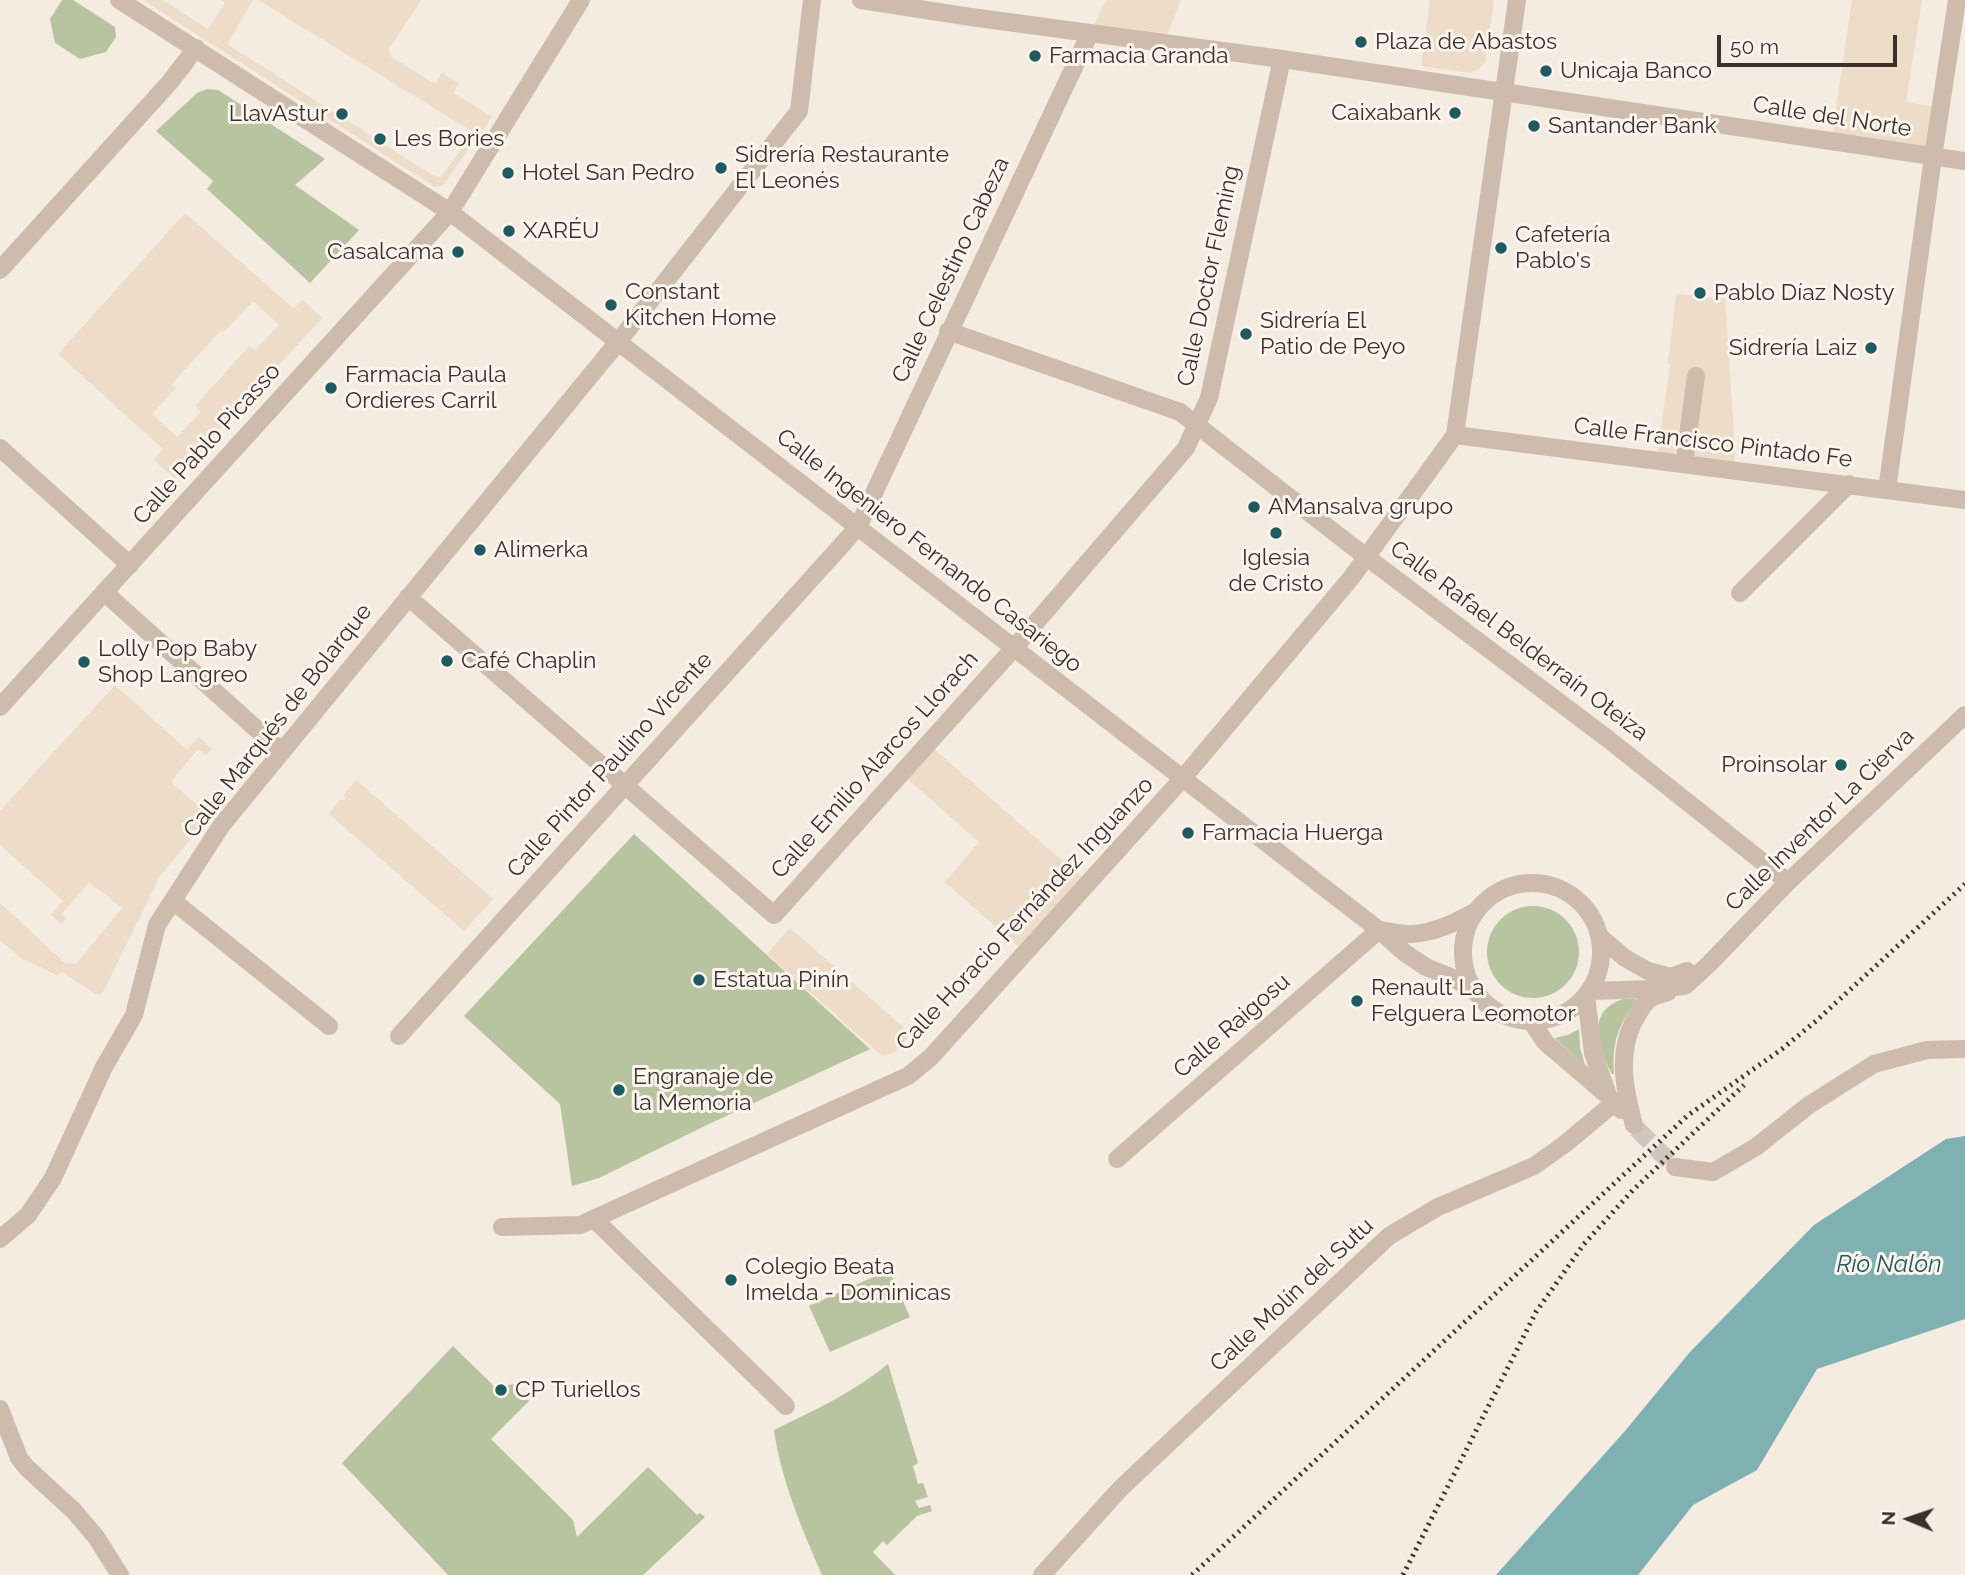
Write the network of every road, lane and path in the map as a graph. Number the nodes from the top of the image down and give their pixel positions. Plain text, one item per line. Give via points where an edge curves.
1 (119, 0) edge
2 (581, 0) edge
3 (812, 0) edge
4 (860, 0) edge
5 (1517, 0) edge
6 (1957, 0) edge
7 (1090, 33) junction
8 (196, 48) junction
9 (1282, 59) junction
10 (1504, 92) junction
11 (1933, 157) junction
12 (1965, 161) edge
13 (450, 212) junction
14 (0, 270) edge
15 (948, 331) junction
16 (618, 342) junction
17 (1696, 376) dead end
18 (1196, 425) junction
19 (1455, 435) junction
20 (0, 448) edge
21 (1684, 464) junction
22 (1849, 484) junction
23 (1887, 490) junction
24 (1965, 500) edge
25 (858, 527) junction
26 (1367, 556) junction
27 (130, 565) junction
28 (104, 592) junction
29 (1740, 593) dead end
30 (408, 597) junction
31 (1014, 648) junction
32 (0, 707) edge
33 (1965, 715) edge
34 (282, 752) junction
35 (1183, 778) junction
36 (625, 786) junction
37 (1788, 882) junction
38 (173, 901) junction
39 (1476, 911) junction
40 (1379, 930) junction
41 (1600, 936) junction
42 (1710, 963) junction
43 (1685, 986) junction
44 (1475, 991) junction
45 (1588, 994) junction
46 (1531, 1021) junction
47 (329, 1026) dead end
48 (399, 1036) dead end
49 (1965, 1049) edge
50 (1611, 1099) junction
51 (1117, 1159) dead end
52 (1675, 1167) tunnel mouth
53 (594, 1219) junction
54 (502, 1227) dead end
55 (0, 1239) edge
56 (786, 1406) dead end
57 (0, 1409) edge
58 (120, 1575) edge
59 (1042, 1575) edge

1 - 8 street, Calle Ingeniero Fernando Casariego
2 - 13 street, Calle Pablo Picasso
3 - 16 street, Calle Marqués de Bolarque via 799,111
4 - 7 street, Calle del Norte
5 - 10 street
6 - 11 street
7 - 9 street, Calle del Norte
7 - 15 street, Calle Celestino Cabeza
8 - 13 street, Calle Ingeniero Fernando Casariego
8 - 14 street
9 - 10 street, Calle del Norte
9 - 18 street, Calle Doctor Fleming via 1209,398
10 - 11 street, Calle del Norte
10 - 19 street
11 - 12 street, Calle del Norte
11 - 23 street
13 - 16 street, Calle Ingeniero Fernando Casariego
13 - 27 street, Calle Pablo Picasso
15 - 18 street, Calle Rafael Belderraín Oteiza via 1180,412
15 - 25 street, Calle Celestino Cabeza
16 - 25 street, Calle Ingeniero Fernando Casariego
16 - 30 street, Calle Marqués de Bolarque
17 - 21 street
18 - 26 street, Calle Rafael Belderraín Oteiza
18 - 31 street, Calle Doctor Fleming via 1186,448
19 - 21 street, Calle Francisco Pintado Fe
19 - 26 street, Calle Horacio Fernández Inguanzo
20 - 27 street
21 - 22 street, Calle Francisco Pintado Fe
22 - 23 street, Calle Francisco Pintado Fe
22 - 29 street
23 - 24 street, Calle Francisco Pintado Fe
25 - 31 street, Calle Ingeniero Fernando Casariego
25 - 36 street, Calle Pintor Paulino Vicente
26 - 35 street, Calle Horacio Fernández Inguanzo
26 - 37 street, Calle Rafael Belderraín Oteiza
27 - 28 street, Calle Pablo Picasso
28 - 32 street, Calle Pablo Picasso
28 - 34 street
30 - 34 street, Calle Marqués de Bolarque
30 - 36 street
31 - 35 street, Calle Ingeniero Fernando Casariego
31 - 36 street, Calle Emilio Alarcos Llorach via 774,915
33 - 37 street, Calle Inventor La Cierva
34 - 38 street, Calle Marqués de Bolarque via 221,826
35 - 40 street, Calle Ingeniero Fernando Casariego
35 - 53 street, Calle Horacio Fernández Inguanzo via 931,1057 908,1076
36 - 48 street, Calle Pintor Paulino Vicente
37 - 42 street, Calle Inventor La Cierva
38 - 47 street
38 - 55 street, Calle Marqués de Bolarque via 157,925 134,1015 104,1067 63,1159 28,1215
39 - 40 street via 1429,931
39 - 41 street via 1512,886 1535,883 1556,887 1591,915
39 - 44 street via 1466,930 1463,951
40 - 44 street, Calle Ingeniero Fernando Casariego via 1426,967
40 - 51 street, Calle Raigosu
41 - 42 street, Calle Inventor La Cierva via 1625,958 1671,977
41 - 45 street via 1598,974
42 - 43 street, Calle Inventor La Cierva
43 - 45 street
43 - 50 street via 1649,1000 1627,1036 1625,1080 1635,1127
44 - 46 street via 1490,1007 1510,1018
45 - 46 street via 1552,1019
45 - 50 street via 1593,1053
46 - 50 street via 1545,1042
49 - 52 street via 1927,1050 1874,1064 1713,1172
50 - 59 street, Calle Molín del Sutu via 1566,1144 1534,1166 1438,1207 1389,1236 1121,1488
53 - 54 street, Calle Horacio Fernández Inguanzo via 580,1225
53 - 56 street
57 - 58 street via 19,1458 74,1511

